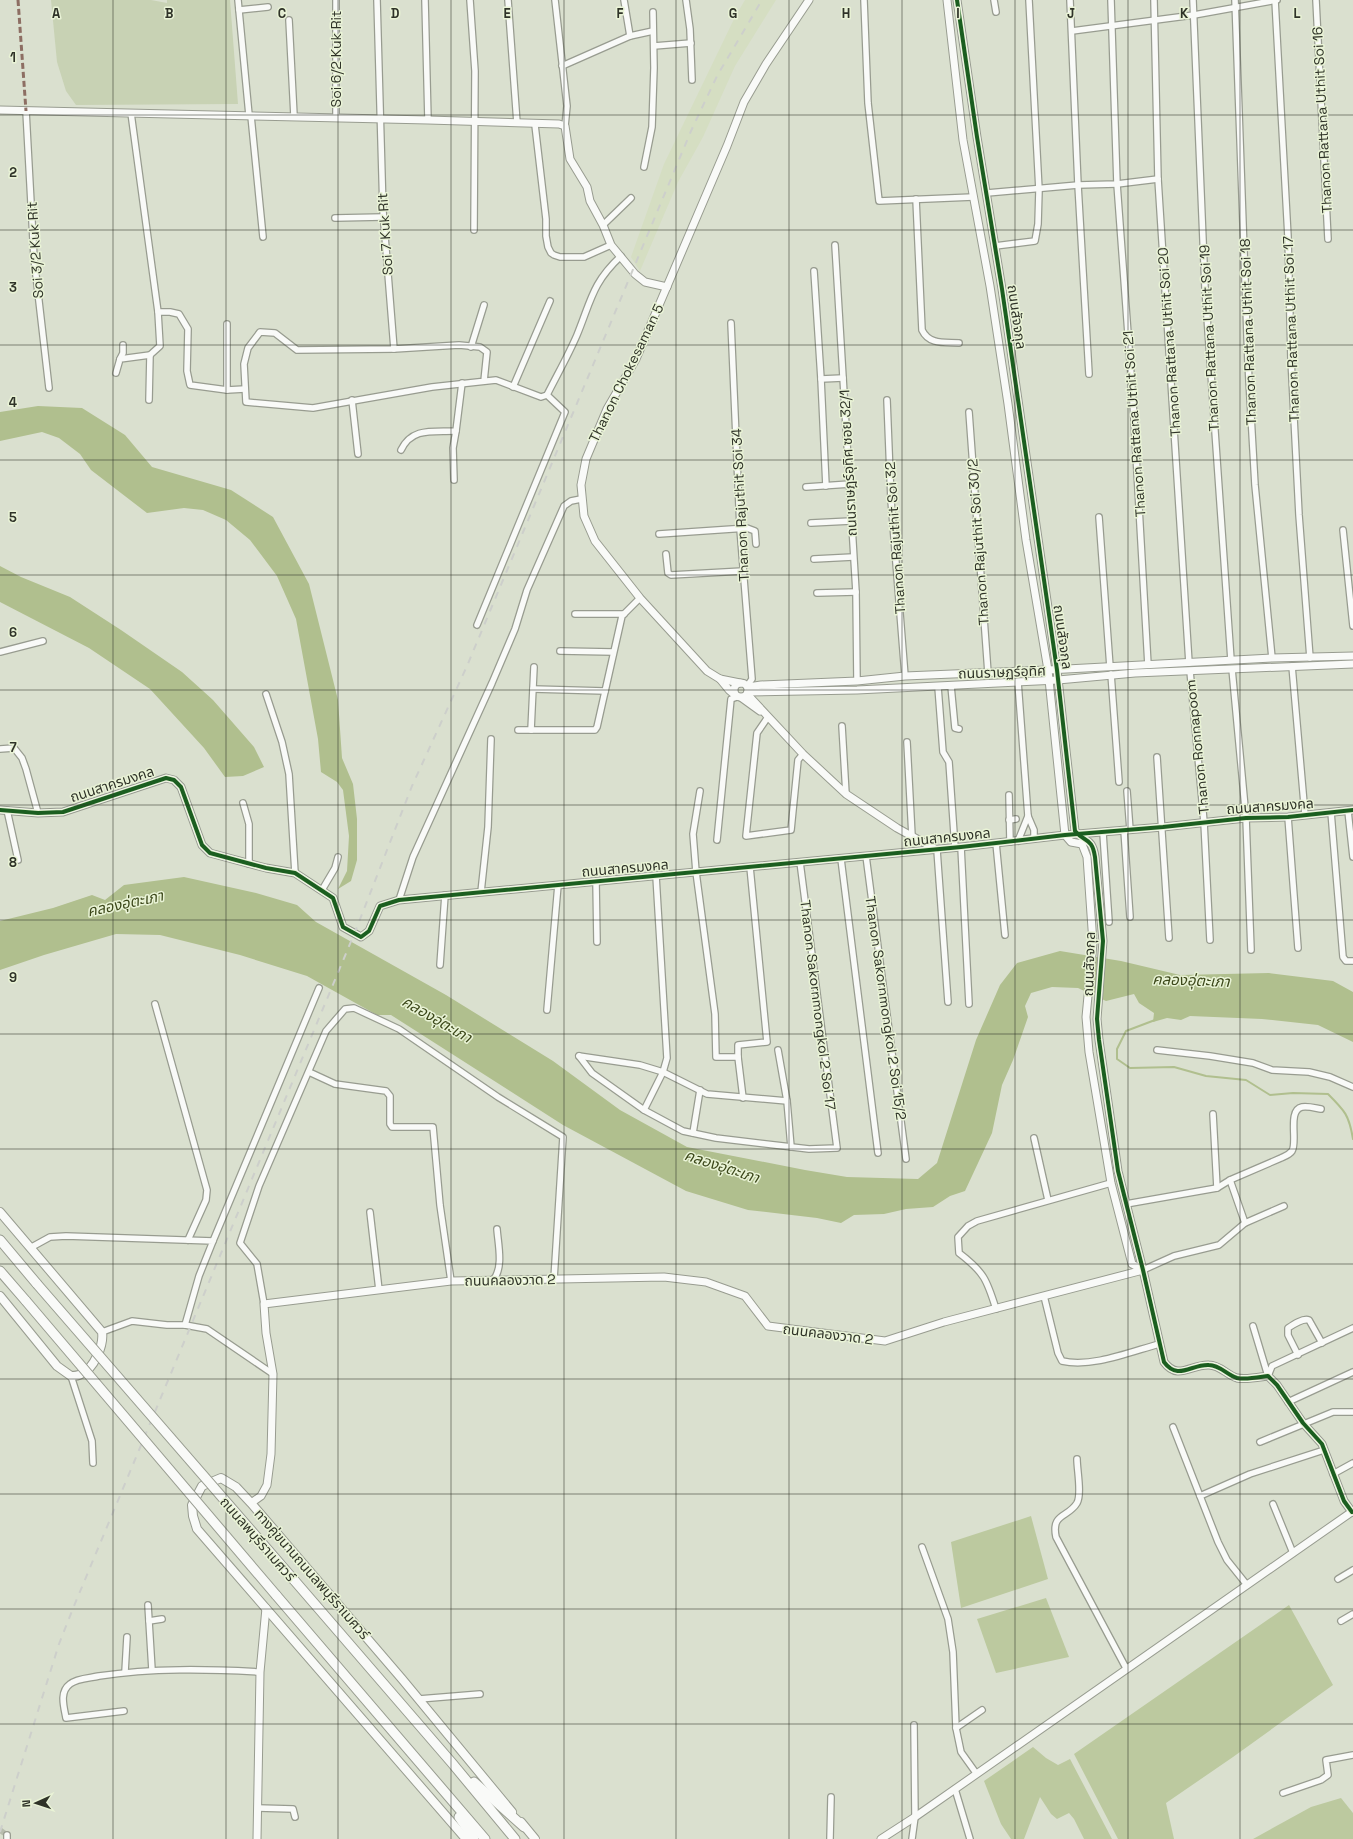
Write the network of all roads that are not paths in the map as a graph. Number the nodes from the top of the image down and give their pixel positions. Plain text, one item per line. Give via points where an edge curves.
1 (238, 0) edge
2 (336, 0) edge
3 (377, 0) edge
4 (425, 0) edge
5 (470, 0) edge
6 (508, 0) edge
7 (555, 0) edge
8 (624, 0) edge
9 (686, 0) edge
10 (809, 0) edge
11 (864, 0) edge
12 (947, 0) edge
13 (957, 0) edge
14 (994, 0) edge
15 (1029, 0) edge
16 (1070, 0) edge
17 (1111, 0) edge
18 (1154, 0) edge
19 (1193, 0) edge
20 (1235, 0) edge
21 (1276, 0) edge
22 (1316, 0) edge
23 (1236, 6) junction
24 (268, 7) dead end
25 (239, 10) junction
26 (653, 12) dead end
27 (996, 12) dead end
28 (1194, 15) junction
29 (289, 20) dead end
30 (1155, 21) junction
31 (1112, 27) junction
32 (653, 31) junction
33 (1072, 31) junction
34 (630, 36) junction
35 (691, 43) junction
36 (654, 46) junction
37 (562, 66) junction
38 (692, 80) dead end
39 (0, 110) edge
40 (26, 111) junction
41 (131, 112) junction
42 (250, 116) junction
43 (294, 116) junction
44 (336, 118) junction
45 (380, 118) junction
46 (428, 120) junction
47 (473, 121) junction
48 (517, 124) junction
49 (536, 125) junction
50 (565, 126) junction
51 (977, 137) junction
52 (963, 140) junction
53 (644, 167) dead end
54 (1158, 179) junction
55 (1117, 184) junction
56 (1078, 185) junction
57 (1039, 190) junction
58 (987, 193) junction
59 (973, 197) junction
60 (631, 198) dead end
61 (916, 199) junction
62 (383, 217) junction
63 (335, 218) dead end
64 (603, 225) junction
65 (474, 230) dead end
66 (263, 237) dead end
67 (1328, 239) dead end
68 (611, 244) junction
69 (836, 245) dead end
70 (995, 246) junction
71 (621, 256) junction
72 (998, 266) junction
73 (814, 271) dead end
74 (990, 286) junction
75 (667, 287) junction
76 (550, 301) dead end
77 (484, 305) dead end
78 (158, 312) junction
79 (731, 323) dead end
80 (227, 324) dead end
81 (959, 343) dead end
82 (123, 345) dead end
83 (470, 346) junction
84 (394, 349) junction
85 (150, 355) junction
86 (120, 359) junction
87 (116, 373) dead end
88 (1089, 374) dead end
89 (843, 378) junction
90 (821, 379) junction
91 (484, 381) junction
92 (462, 383) junction
93 (513, 387) junction
94 (49, 388) dead end
95 (245, 389) junction
96 (227, 390) junction
97 (547, 395) junction
98 (149, 400) dead end
99 (352, 400) junction
100 (887, 400) dead end
101 (970, 412) dead end
102 (456, 431) junction
103 (402, 450) dead end
104 (358, 454) dead end
105 (454, 480) dead end
106 (850, 484) junction
107 (826, 486) junction
108 (806, 487) dead end
109 (581, 499) junction
110 (1099, 517) dead end
111 (851, 521) junction
112 (811, 523) dead end
113 (740, 529) junction
114 (1343, 530) dead end
115 (659, 534) dead end
116 (756, 544) dead end
117 (666, 554) dead end
118 (853, 557) junction
119 (814, 560) dead end
120 (743, 571) junction
121 (856, 592) junction
122 (817, 594) dead end
123 (640, 598) junction
124 (575, 614) dead end
125 (624, 614) junction
126 (477, 625) dead end
127 (1353, 626) edge
128 (43, 641) dead end
129 (560, 651) dead end
130 (0, 652) edge
131 (613, 652) junction
132 (1353, 656) edge
133 (1272, 658) junction
134 (1310, 658) junction
135 (1231, 660) junction
136 (1338, 660) junction
137 (1189, 663) junction
138 (1353, 664) edge
139 (1148, 665) junction
140 (1292, 666) junction
141 (534, 667) dead end
142 (1232, 669) junction
143 (1048, 670) junction
144 (1058, 670) junction
145 (1111, 671) junction
146 (1190, 671) junction
147 (988, 673) junction
148 (905, 676) junction
149 (720, 679) junction
150 (1048, 680) junction
151 (1058, 680) junction
152 (857, 681) junction
153 (1018, 682) junction
154 (938, 686) junction
155 (951, 686) junction
156 (533, 689) junction
157 (605, 691) junction
158 (743, 691) junction
159 (266, 694) dead end
160 (768, 717) junction
161 (842, 726) dead end
162 (959, 729) dead end
163 (518, 730) dead end
164 (531, 730) junction
165 (491, 739) dead end
166 (907, 742) dead end
167 (0, 749) edge
168 (802, 754) junction
169 (1157, 757) dead end
170 (1119, 782) dead end
171 (700, 791) dead end
172 (1127, 792) dead end
173 (846, 794) junction
174 (1009, 795) dead end
175 (243, 803) dead end
176 (3, 810) edge
177 (1351, 810) edge
178 (1332, 812) junction
179 (38, 813) junction
180 (1305, 815) junction
181 (1028, 816) junction
182 (1288, 817) junction
183 (1246, 818) junction
184 (1016, 819) dead end
185 (1009, 820) junction
186 (1204, 822) junction
187 (1163, 827) junction
188 (1127, 830) junction
189 (1102, 832) junction
190 (1065, 835) junction
191 (1078, 835) junction
192 (912, 836) junction
193 (1034, 839) junction
194 (717, 840) dead end
195 (1018, 841) junction
196 (1010, 842) junction
197 (996, 843) junction
198 (958, 848) junction
199 (937, 850) junction
200 (866, 856) junction
201 (1353, 857) edge
202 (338, 858) dead end
203 (841, 858) junction
204 (18, 860) dead end
205 (800, 862) junction
206 (249, 864) junction
207 (750, 867) junction
208 (696, 872) junction
209 (295, 873) junction
210 (656, 876) junction
211 (596, 881) junction
212 (558, 885) junction
213 (322, 890) junction
214 (481, 892) junction
215 (445, 895) junction
216 (399, 900) junction
217 (1130, 917) dead end
218 (1109, 922) dead end
219 (1005, 935) dead end
220 (1169, 938) dead end
221 (1210, 940) dead end
222 (597, 942) dead end
223 (1298, 948) dead end
224 (1251, 950) dead end
225 (1353, 961) edge
226 (440, 965) dead end
227 (318, 988) dead end
228 (948, 1002) dead end
229 (155, 1004) dead end
230 (969, 1004) dead end
231 (547, 1010) dead end
232 (778, 1050) dead end
233 (1157, 1050) dead end
234 (738, 1057) junction
235 (309, 1072) junction
236 (663, 1072) junction
237 (1353, 1087) edge
238 (700, 1090) junction
239 (743, 1098) junction
240 (787, 1101) junction
241 (1321, 1109) dead end
242 (644, 1110) junction
243 (1213, 1114) dead end
244 (693, 1133) junction
245 (1034, 1138) dead end
246 (791, 1147) junction
247 (878, 1153) dead end
248 (906, 1159) dead end
249 (1230, 1180) junction
250 (1111, 1183) junction
251 (1217, 1188) junction
252 (1048, 1200) junction
253 (1126, 1204) junction
254 (1284, 1206) dead end
255 (0, 1212) edge
256 (370, 1212) dead end
257 (1245, 1223) junction
258 (497, 1229) dead end
259 (0, 1240) edge
260 (188, 1240) junction
261 (213, 1241) junction
262 (30, 1248) junction
263 (1143, 1270) junction
264 (0, 1271) edge
265 (554, 1279) junction
266 (493, 1280) junction
267 (451, 1281) junction
268 (379, 1290) junction
269 (0, 1296) edge
270 (1044, 1296) junction
271 (264, 1304) junction
272 (996, 1309) junction
273 (185, 1325) junction
274 (1253, 1326) dead end
275 (1353, 1328) edge
276 (102, 1332) junction
277 (1322, 1343) junction
278 (1159, 1344) junction
279 (1298, 1354) junction
280 (1353, 1372) edge
281 (273, 1374) junction
282 (71, 1376) junction
283 (1268, 1376) junction
284 (1288, 1402) junction
285 (1353, 1412) edge
286 (1303, 1423) junction
287 (1173, 1427) dead end
288 (1260, 1442) dead end
289 (1324, 1450) junction
290 (1077, 1459) dead end
291 (93, 1463) dead end
292 (1353, 1464) edge
293 (1333, 1474) junction
294 (1200, 1496) junction
295 (251, 1503) junction
296 (1273, 1504) dead end
297 (1352, 1511) edge
298 (922, 1547) dead end
299 (1293, 1553) junction
300 (1353, 1570) edge
301 (1338, 1578) dead end
302 (1247, 1585) junction
303 (148, 1605) dead end
304 (266, 1608) junction
305 (1353, 1614) edge
306 (162, 1619) dead end
307 (149, 1621) junction
308 (1341, 1621) dead end
309 (127, 1637) dead end
310 (1126, 1668) junction
311 (152, 1670) junction
312 (125, 1672) junction
313 (260, 1672) junction
314 (480, 1694) dead end
315 (419, 1699) junction
316 (982, 1710) dead end
317 (124, 1711) dead end
318 (914, 1725) dead end
319 (956, 1728) junction
320 (1353, 1755) edge
321 (452, 1763) junction
322 (976, 1773) junction
323 (436, 1782) junction
324 (955, 1789) junction
325 (1283, 1793) dead end
326 (831, 1797) dead end
327 (258, 1808) junction
328 (295, 1817) dead end
329 (915, 1817) junction
330 (524, 1827) junction
331 (257, 1839) edge
332 (466, 1839) edge
333 (474, 1839) edge
334 (484, 1839) edge
335 (516, 1839) edge
336 (535, 1839) edge
337 (830, 1839) edge
338 (881, 1839) edge
339 (912, 1839) edge
340 (970, 1839) edge

1 - 25 street
2 - 44 street, Soi 6/2 Kuk Rit
3 - 45 street, Soi 7 Kuk Rit
4 - 46 street
5 - 47 street via 475,71
6 - 48 street
7 - 37 street
8 - 34 street
9 - 35 street
10 - 75 street, Thanon Chokesaman 5 via 744,102 728,146
11 - 61 street via 868,103 879,201
12 - 52 street, ถนนสัจจกุล
13 - 51 street, ถนนสัจจกุล
14 - 27 street
15 - 57 street
16 - 33 street
17 - 31 street, Thanon Rattana Uthit Soi 21
18 - 30 street, Thanon Rattana Uthit Soi 20
19 - 28 street, Thanon Rattana Uthit Soi 19
20 - 23 street, Thanon Rattana Uthit Soi 18
21 - 23 street
21 - 134 street, Thanon Rattana Uthit Soi 17 via 1299,515
22 - 67 street, Thanon Rattana Uthit Soi 16
23 - 28 street
23 - 133 street, Thanon Rattana Uthit Soi 18 via 1248,371 1255,485
24 - 25 street
25 - 42 street
26 - 32 street
28 - 30 street
28 - 135 street, Thanon Rattana Uthit Soi 19 via 1208,338
29 - 43 street
30 - 31 street
30 - 54 street, Thanon Rattana Uthit Soi 20
31 - 33 street
31 - 55 street, Thanon Rattana Uthit Soi 21
32 - 34 street
32 - 36 street
33 - 56 street
34 - 37 street
35 - 36 street
35 - 38 street
36 - 53 street via 652,127
37 - 50 street via 567,106
39 - 40 street
40 - 41 street
40 - 94 street, Soi 3/2 Kuk Rit via 34,258
41 - 42 street
41 - 78 street
42 - 43 street
42 - 66 street
43 - 44 street
44 - 45 street
45 - 46 street
45 - 62 street, Soi 7 Kuk Rit
46 - 47 street
47 - 48 street
47 - 65 street
48 - 49 street
49 - 50 street
49 - 68 street via 546,236 551,253 560,257 584,257
50 - 64 street via 570,159 587,187 590,201
51 - 52 street
51 - 58 street, ถนนสัจจกุล
52 - 59 street, ถนนสัจจกุล
54 - 55 street
54 - 137 street, Thanon Rattana Uthit Soi 20
55 - 56 street
55 - 139 street, Thanon Rattana Uthit Soi 21
56 - 57 street
56 - 88 street
57 - 58 street
57 - 70 street via 1035,241
58 - 70 street, ถนนสัจจกุล
59 - 61 street
59 - 74 street, ถนนสัจจกุล
60 - 64 street
61 - 81 street via 922,330 926,337 933,341
62 - 63 street
62 - 84 street, Soi 7 Kuk Rit
64 - 68 street
68 - 71 street
69 - 89 street, ถนนราษฎร์อุทิศ ซอย 32/1
70 - 72 street, ถนนสัจจกุล
71 - 75 street via 645,282
71 - 97 street via 597,284 577,336
72 - 74 street, ถนนสัจจกุล
72 - 144 street, ถนนสัจจกุล
73 - 90 street
74 - 143 street, ถนนสัจจกุล via 1026,540
75 - 109 street, Thanon Chokesaman 5 via 636,359 607,409 586,459
76 - 93 street
77 - 83 street
78 - 85 street via 160,346
78 - 96 street via 179,314 188,329 187,371 190,385
79 - 113 street, Thanon Rajuthit Soi 34
80 - 96 street
82 - 86 street
83 - 84 street
83 - 91 street via 480,347 487,352
84 - 95 street via 296,350 275,334 260,332 248,348 244,364
85 - 86 street
85 - 98 street
86 - 87 street
89 - 90 street
89 - 106 street, ถนนราษฎร์อุทิศ ซอย 32/1
90 - 107 street
91 - 92 street
91 - 93 street via 496,380
92 - 99 street
92 - 102 street
93 - 97 street via 541,398
95 - 96 street
95 - 99 street via 246,402 313,408
97 - 126 street via 565,412
99 - 104 street
100 - 148 street, Thanon Rajuthit Soi 32 via 891,500
101 - 147 street, Thanon Rajuthit Soi 30/2
102 - 103 street via 416,433
102 - 105 street via 453,448
106 - 107 street
106 - 111 street, ถนนราษฎร์อุทิศ ซอย 32/1
107 - 108 street
109 - 123 street, Thanon Chokesaman 5 via 584,516 595,541
109 - 216 street via 564,506 527,590 515,629 413,856
110 - 145 street
111 - 112 street
111 - 118 street, ถนนราษฎร์อุทิศ ซอย 32/1
113 - 115 street
113 - 116 street via 755,531
113 - 120 street, Thanon Rajuthit Soi 34
114 - 127 street
117 - 120 street via 671,575
118 - 119 street
118 - 121 street, ถนนราษฎร์อุทิศ ซอย 32/1
120 - 158 street, Thanon Rajuthit Soi 34 via 752,679
121 - 122 street
121 - 152 street, ถนนราษฎร์อุทิศ ซอย 32/1
123 - 125 street
123 - 149 street, Thanon Chokesaman 5 via 707,671
124 - 125 street
125 - 131 street
128 - 130 street
129 - 131 street
131 - 157 street
132 - 136 street, ถนนราษฏร์อุทิศ
133 - 134 street, ถนนราษฏร์อุทิศ
133 - 135 street, ถนนราษฏร์อุทิศ
134 - 136 street, ถนนราษฏร์อุทิศ
135 - 137 street, ถนนราษฏร์อุทิศ
136 - 138 street, ถนนราษฏร์อุทิศ
136 - 140 street, ถนนราษฏร์อุทิศ
137 - 139 street, ถนนราษฏร์อุทิศ
139 - 145 street, ถนนราษฏร์อุทิศ
140 - 142 street, ถนนราษฏร์อุทิศ
140 - 180 street
141 - 156 street
142 - 146 street, ถนนราษฏร์อุทิศ
142 - 183 street
143 - 144 street, ถนนราษฏร์อุทิศ
143 - 147 street, ถนนราษฏร์อุทิศ
143 - 150 street, ถนนสัจจกุล
144 - 145 street, ถนนราษฏร์อุทิศ
144 - 151 street, ถนนสัจจกุล
145 - 146 street, ถนนราษฏร์อุทิศ
145 - 151 street, ถนนราษฏร์อุทิศ
145 - 170 street
146 - 186 street, Thanon Ronnapoom
147 - 148 street, ถนนราษฏร์อุทิศ
148 - 152 street, ถนนราษฏร์อุทิศ
149 - 158 street
149 - 158 street via 729,690
150 - 151 street, ถนนราษฏร์อุทิศ
150 - 153 street, ถนนราษฏร์อุทิศ
150 - 190 street, ถนนสัจจกุล
151 - 191 street, ถนนสัจจกุล via 1075,830
152 - 158 street, ถนนราษฏร์อุทิศ via 761,685
153 - 155 street, ถนนราษฏร์อุทิศ
153 - 181 street
154 - 155 street, ถนนราษฏร์อุทิศ
154 - 158 street, ถนนราษฏร์อุทิศ
154 - 198 street via 944,752 949,762
155 - 162 street via 955,728
156 - 157 street
156 - 164 street
157 - 164 street via 595,730
158 - 160 street
158 - 194 street, Thanon Rajuthit Soi 34 via 731,699
159 - 209 street via 282,742 289,774
160 - 168 street
160 - 168 street via 757,733 746,836 791,830 798,760
161 - 173 street
163 - 164 street
165 - 214 street via 488,827
166 - 192 street
167 - 179 street via 14,748 22,758
168 - 173 street
169 - 187 street
171 - 208 street via 693,834
172 - 188 street
173 - 192 street
174 - 185 street
175 - 206 street via 249,824
176 - 179 street, ถนนสาครมงคล
176 - 204 street
177 - 178 street, ถนนสาครมงคล
177 - 201 street
178 - 180 street, ถนนสาครมงคล
178 - 225 street via 1343,956 1346,960
179 - 206 street, ถนนสาครมงคล via 63,812 170,778 181,787 202,845 210,853
180 - 182 street, ถนนสาครมงคล
181 - 193 street via 1034,830
181 - 195 street
182 - 183 street, ถนนสาครมงคล
182 - 223 street
183 - 186 street, ถนนสาครมงคล
183 - 224 street
184 - 185 street
185 - 196 street
186 - 187 street, ถนนสาครมงคล
186 - 221 street, Thanon Ronnapoom
187 - 188 street, ถนนสาครมงคล
187 - 220 street
188 - 189 street, ถนนสาครมงคล
188 - 217 street
189 - 191 street, ถนนสาครมงคล
189 - 218 street
190 - 191 street, ถนนสาครมงคล
190 - 193 street, ถนนสาครมงคล
190 - 250 street, ถนนสัจจกุล via 1071,842 1082,844 1085,850 1093,943 1086,1017 1089,1052
191 - 253 street, ถนนสัจจกุล via 1094,847 1103,941 1097,1019 1118,1171
192 - 199 street
193 - 195 street, ถนนสาครมงคล
195 - 196 street, ถนนสาครมงคล
196 - 197 street, ถนนสาครมงคล
197 - 198 street, ถนนสาครมงคล
197 - 219 street
198 - 199 street, ถนนสาครมงคล
198 - 230 street
199 - 200 street, ถนนสาครมงคล
199 - 228 street
200 - 203 street, ถนนสาครมงคล
200 - 248 street, Thanon Sakornmongkol 2 Soi 15/2
202 - 213 street
203 - 205 street, ถนนสาครมงคล
203 - 247 street
205 - 207 street, ถนนสาครมงคล
205 - 246 street, Thanon Sakornmongkol 2 Soi 17 via 837,1148
206 - 209 street, ถนนสาครมงคล
207 - 208 street, ถนนสาครมงคล
207 - 234 street via 767,1042 738,1045
208 - 210 street, ถนนสาครมงคล
208 - 234 street via 715,1014 716,1057
209 - 213 street, ถนนสาครมงคล
210 - 211 street, ถนนสาครมงคล
210 - 236 street via 667,1058
211 - 212 street, ถนนสาครมงคล
211 - 222 street
212 - 214 street, ถนนสาครมงคล
212 - 231 street
213 - 216 street, ถนนสาครมงคล via 333,898 343,926 361,937 369,931 380,906
214 - 215 street, ถนนสาครมงคล
215 - 216 street, ถนนสาครมงคล
215 - 226 street
227 - 261 street
229 - 260 street via 207,1190 206,1200
232 - 240 street
233 - 237 street via 1253,1063 1272,1070 1309,1072 1330,1077
234 - 239 street
235 - 265 street via 326,1031 345,1009 354,1008 399,1029 498,1097 563,1137
235 - 267 street via 335,1084 386,1091 390,1096 392,1127 433,1127 440,1205
235 - 271 street via 259,1186 240,1243 257,1264
236 - 238 street
236 - 242 street
236 - 242 street via 640,1065 579,1056 592,1073
238 - 239 street via 707,1094
238 - 244 street
239 - 240 street
240 - 246 street
241 - 249 street via 1302,1107 1296,1112 1293,1147 1288,1154
242 - 244 street via 683,1131
243 - 251 street
244 - 246 street
245 - 252 street
249 - 251 street
249 - 257 street
250 - 252 street
250 - 263 street, ถนนสัจจกุล via 1132,1264
251 - 253 street
252 - 272 street via 977,1221 958,1236 959,1253 973,1264 988,1284
253 - 263 street, ถนนสัจจกุล
254 - 257 street
255 - 262 main road
256 - 268 street
257 - 263 street via 1219,1245 1174,1256
258 - 266 street via 499,1267 498,1274
259 - 321 main road, ถนนลพบุรีราเมศวร์, bridge
260 - 261 street
260 - 262 street via 66,1236 50,1237
261 - 273 street via 199,1276
262 - 276 main road
263 - 270 street, ถนนคลองวาด 2
263 - 278 street
264 - 323 main road, ถนนลพบุรีราเมศวร์, bridge
265 - 266 street, ถนนคลองวาด 2
265 - 272 street, ถนนคลองวาด 2 via 664,1277 706,1282 745,1296 768,1326 885,1341
266 - 267 street, ถนนคลองวาด 2
267 - 268 street, ถนนคลองวาด 2
268 - 271 street, ถนนคลองวาด 2
269 - 282 main road via 57,1366
270 - 272 street, ถนนคลองวาด 2
270 - 278 street via 1062,1361 1098,1361
271 - 281 street
273 - 276 street via 132,1322
273 - 281 street via 207,1329
274 - 283 street
275 - 277 street
276 - 282 main road via 103,1340 95,1360 82,1374
277 - 279 street
277 - 279 street via 1309,1320 1305,1319 1291,1325 1288,1328 1288,1335
278 - 283 street via 1164,1362 1169,1369 1178,1372 1209,1365 1237,1378
279 - 283 street via 1272,1366
280 - 284 street
281 - 295 street via 267,1486 261,1496
282 - 291 street via 92,1441
283 - 284 street
284 - 286 street
285 - 286 street via 1333,1412
286 - 288 street
286 - 289 street via 1322,1444
287 - 294 street
289 - 293 street
289 - 294 street via 1250,1474
290 - 310 street via 1077,1503 1058,1518 1054,1529
292 - 293 street
293 - 297 street via 1344,1501
294 - 302 street via 1227,1560
295 - 304 main road, ทางคู่ขนานถนนลพบุรีราเมศวร์ via 236,1487 221,1478 202,1486 192,1505 193,1516 197,1529
295 - 315 main road, ทางคู่ขนานถนนลพบุรีราเมศวร์
296 - 299 street
297 - 299 street
298 - 319 street via 948,1619 953,1652
299 - 302 street
300 - 301 street
302 - 310 street
303 - 307 street
304 - 313 street
304 - 332 main road, ทางคู่ขนานถนนลพบุรีราเมศวร์
305 - 308 street
306 - 307 street
307 - 311 street
309 - 312 street
310 - 322 street
311 - 312 street
311 - 313 street
312 - 317 street via 70,1683 62,1699 66,1718
313 - 327 street
314 - 315 street
315 - 330 main road, ทางคู่ขนานถนนลพบุรีราเมศวร์
316 - 319 street
318 - 329 street
319 - 322 street via 961,1752
320 - 325 street via 1326,1760 1328,1775 1321,1780
321 - 330 main road
321 - 335 main road, ถนนลพบุรีราเมศวร์
322 - 324 street
323 - 333 main road
323 - 334 main road, ถนนลพบุรีราเมศวร์
324 - 329 street
324 - 340 street
326 - 337 street
327 - 328 street via 293,1809
327 - 331 street
329 - 338 street
329 - 339 street
330 - 336 main road, ทางคู่ขนานถนนลพบุรีราเมศวร์

